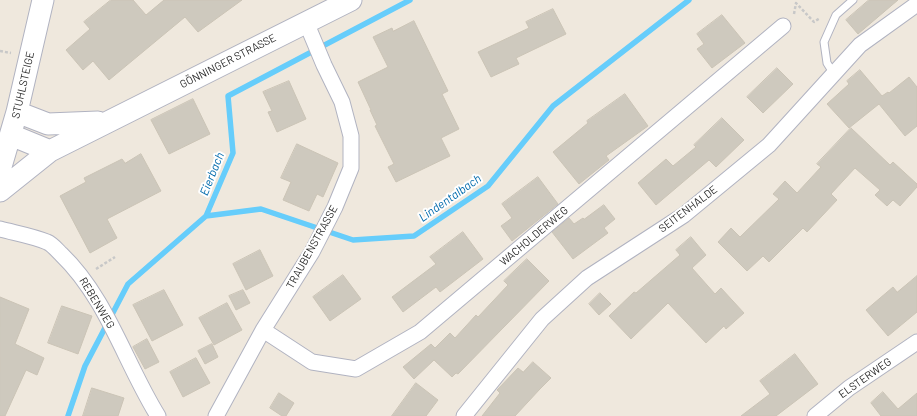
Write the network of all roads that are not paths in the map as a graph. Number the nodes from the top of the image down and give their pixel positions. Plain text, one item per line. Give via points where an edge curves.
1 (43, 0) edge
2 (351, 0) edge
3 (853, 0) edge
4 (917, 4) edge
5 (306, 22) junction
6 (783, 26) road end
7 (834, 74) junction
8 (17, 112) junction
9 (104, 122) junction
10 (11, 135) junction
11 (50, 150) junction
12 (0, 170) edge
13 (0, 191) edge
14 (0, 229) edge
15 (263, 330) junction
16 (917, 342) edge
17 (158, 416) edge
18 (216, 416) edge
19 (464, 416) edge
20 (814, 416) edge

1 - 8 street, STUHLSTEIGE
2 - 5 street, GÖNNINGER STRASSE
3 - 7 lane via 836,15 824,42 827,63
4 - 7 street, SEITENHALDE via 860,45
5 - 9 street, GÖNNINGER STRASSE
5 - 15 street, TRAUBENSTRASSE via 342,102 351,136 351,168 312,252
6 - 15 street, WACHOLDERWEG via 420,332 356,369 312,362
7 - 19 street, SEITENHALDE via 769,145 684,215 587,278 564,298 542,319
8 - 9 street via 48,124
8 - 10 street, STUHLSTEIGE
9 - 11 street, GÖNNINGER STRASSE
10 - 11 street
10 - 12 street, STUHLSTEIGE
11 - 13 street, GÖNNINGER STRASSE
14 - 17 street, REBENWEG via 48,243 69,262 104,313
15 - 18 street, TRAUBENSTRASSE
16 - 20 street, ELSTERWEG via 848,388

